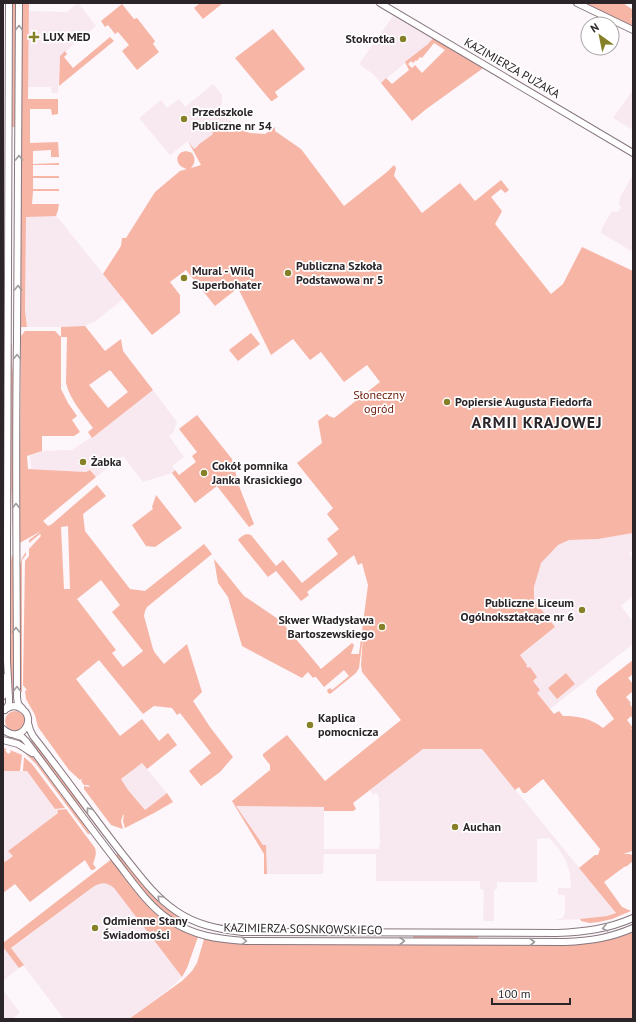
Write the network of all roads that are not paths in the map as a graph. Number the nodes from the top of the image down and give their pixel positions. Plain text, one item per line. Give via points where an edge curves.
1 (9, 3) edge
2 (19, 3) edge
3 (380, 3) edge
4 (577, 3) edge
5 (633, 30) edge
6 (633, 153) edge
7 (7, 661) junction
8 (3, 696) edge
9 (22, 708) junction
10 (4, 711) edge
11 (28, 723) junction
12 (4, 731) edge
13 (15, 734) junction
14 (3, 740) edge
15 (42, 763) junction
16 (633, 918) edge
17 (633, 928) edge

1 - 7 street
9 -> 2 street via 17,697 16,569
3 - 6 street, KAZIMIERZA PUŻAKA
4 - 5 street
7 - 8 street
7 - 10 street via 9,704
9 - 10 street via 12,706
9 - 11 street, KAZIMIERZA SOSNKOWSKIEGO via 27,714
11 - 13 street via 24,730
16 -> 11 street, KAZIMIERZA SOSNKOWSKIEGO via 616,925 580,932 242,932 205,925 170,907 144,881 33,736
12 - 13 street
13 - 15 street, KAZIMIERZA SOSNKOWSKIEGO via 24,739
14 - 15 street via 22,746
15 -> 17 street, KAZIMIERZA SOSNKOWSKIEGO via 145,897 165,917 199,934 245,941 565,942 607,938

